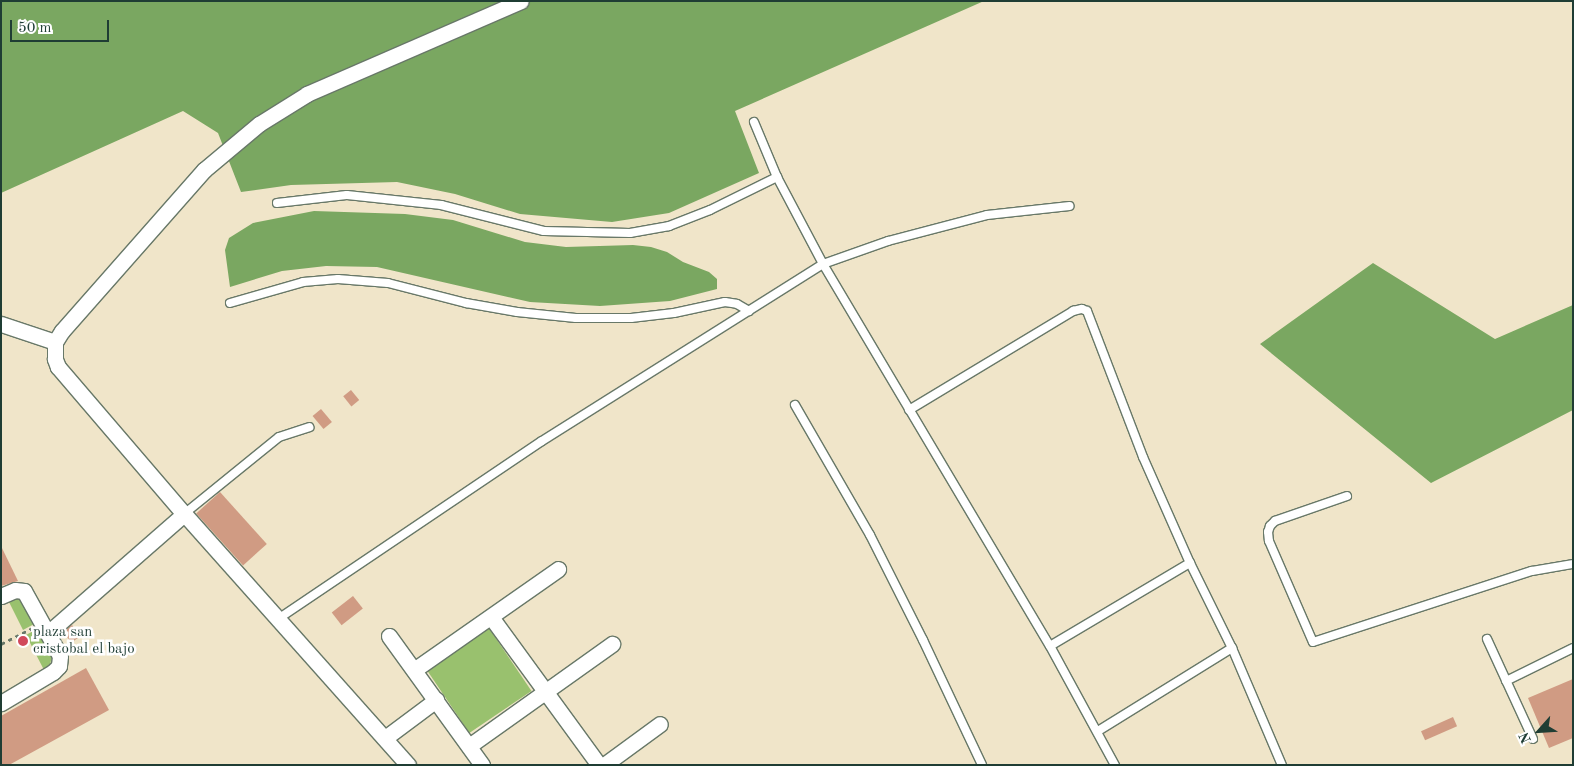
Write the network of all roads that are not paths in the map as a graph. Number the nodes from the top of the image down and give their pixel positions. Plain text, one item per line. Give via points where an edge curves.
1 (521, 1) edge
2 (754, 122) dead end
3 (777, 177) junction
4 (277, 203) dead end
5 (1070, 206) dead end
6 (823, 264) junction
7 (230, 303) dead end
8 (749, 310) junction
9 (1, 324) edge
10 (55, 342) junction
11 (795, 405) dead end
12 (909, 410) junction
13 (308, 427) dead end
14 (1347, 496) dead end
15 (184, 514) junction
16 (1190, 562) junction
17 (1573, 564) edge
18 (558, 569) dead end
19 (1, 596) edge
20 (491, 617) junction
21 (278, 619) junction
22 (45, 628) junction
23 (389, 636) dead end
24 (1487, 639) dead end
25 (612, 644) dead end
26 (1050, 646) junction
27 (1232, 648) junction
28 (1573, 648) edge
29 (414, 670) junction
30 (1506, 680) junction
31 (547, 692) junction
32 (436, 700) junction
33 (1, 703) edge
34 (660, 724) dead end
35 (1098, 732) junction
36 (385, 738) junction
37 (1533, 739) dead end
38 (469, 746) junction
39 (408, 765) edge
40 (482, 765) edge
41 (599, 765) edge
42 (604, 765) edge
43 (982, 765) edge
44 (1115, 765) edge
45 (1282, 765) edge

1 - 10 street via 306,94 260,124 204,170
2 - 3 lane
3 - 4 lane via 669,226 630,233 544,230 441,205 347,196
3 - 6 lane
5 - 6 lane via 987,215 888,240
6 - 8 lane
6 - 12 lane
7 - 8 lane via 303,282 338,279 388,283 466,303 576,318 630,318 726,302
8 - 21 lane via 542,440
9 - 10 street
10 - 15 street via 58,367
11 - 43 lane via 870,535
12 - 16 lane via 1082,308 1090,317 1143,457
12 - 26 lane
13 - 15 lane via 279,437
14 - 17 lane via 1275,521 1268,532 1313,642 1532,571
15 - 21 street
15 - 22 street
16 - 26 lane
16 - 27 lane
18 - 20 street
19 - 22 street via 15,590 24,591
20 - 29 street
20 - 31 street
21 - 36 street
22 - 33 street via 60,656 59,666
23 - 29 street
24 - 30 lane
25 - 31 street
26 - 35 lane
27 - 35 lane
27 - 45 lane
28 - 30 lane
29 - 32 street
30 - 37 lane
31 - 38 street
31 - 41 street
32 - 36 street
32 - 38 street
34 - 42 street
35 - 44 lane
36 - 39 street
38 - 40 street

